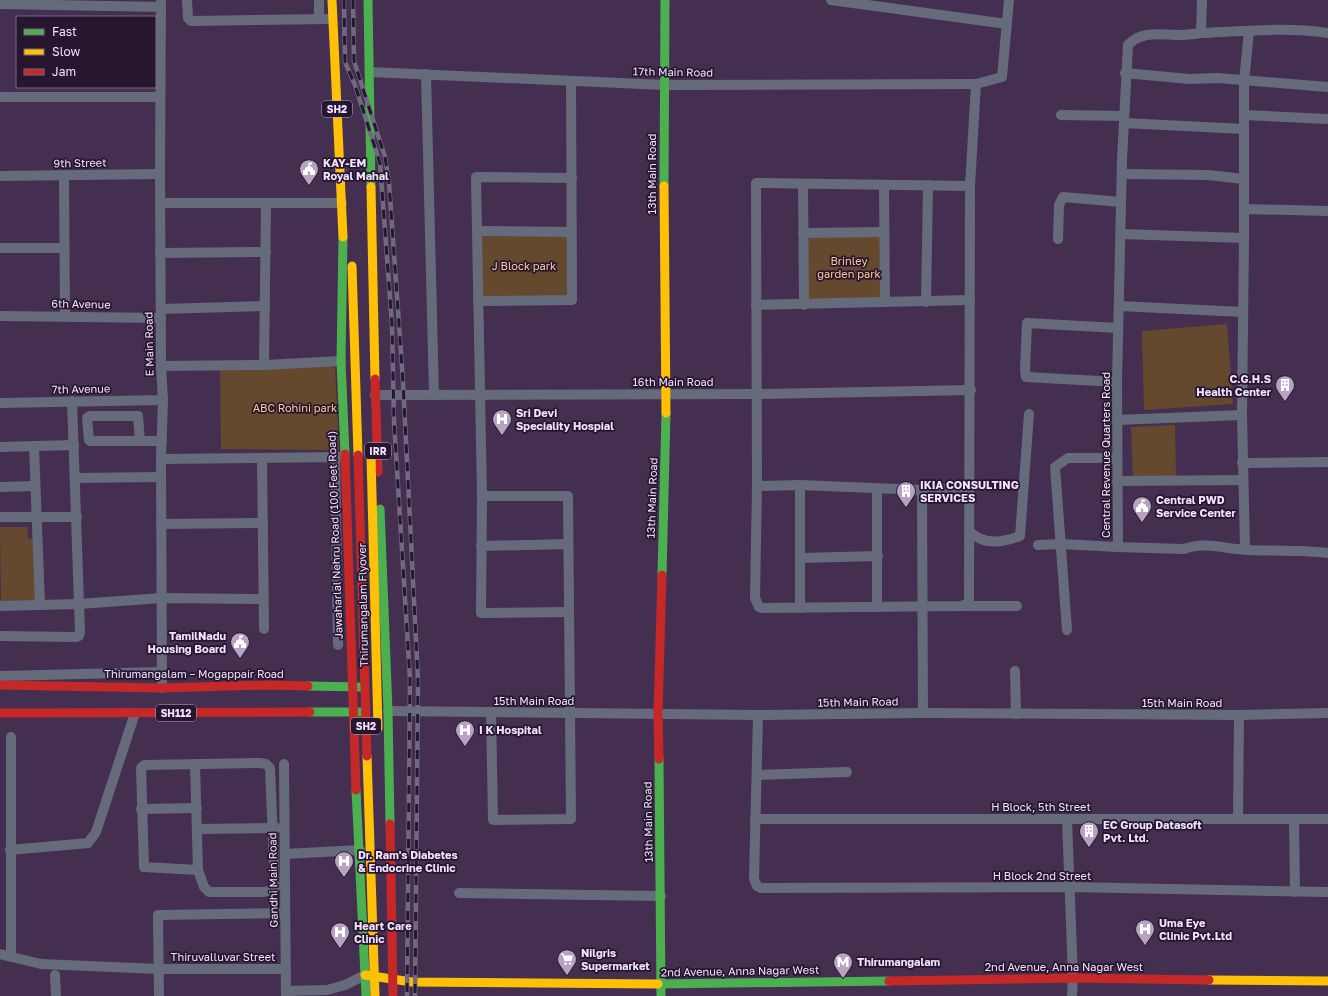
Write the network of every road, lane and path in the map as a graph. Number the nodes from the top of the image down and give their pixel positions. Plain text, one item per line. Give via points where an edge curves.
1 (187, 0) edge
2 (318, 0) edge
3 (332, 0) edge
4 (368, 0) edge
5 (665, 0) edge
6 (831, 0) edge
7 (1009, 0) edge
8 (1202, 0) edge
9 (72, 2) edge
10 (161, 3) edge
11 (0, 4) edge
12 (319, 19) junction
13 (332, 19) junction
14 (1007, 24) junction
15 (1249, 31) junction
16 (1201, 33) junction
17 (1328, 33) edge
18 (370, 72) junction
19 (1125, 73) junction
20 (426, 74) junction
21 (571, 81) junction
22 (1244, 81) junction
23 (976, 84) junction
24 (665, 85) junction
25 (1328, 87) edge
26 (0, 97) edge
27 (160, 97) junction
28 (1060, 115) dead end
29 (1244, 115) junction
30 (1124, 119) junction
31 (1328, 119) edge
32 (1244, 129) junction
33 (160, 174) junction
34 (64, 175) junction
35 (0, 176) edge
36 (572, 178) junction
37 (1122, 178) junction
38 (1244, 179) junction
39 (803, 184) junction
40 (884, 185) junction
41 (928, 185) junction
42 (970, 186) junction
43 (1121, 202) junction
44 (160, 203) junction
45 (342, 203) junction
46 (266, 204) junction
47 (1244, 209) junction
48 (1328, 211) edge
49 (372, 215) junction
50 (343, 219) junction
51 (477, 231) junction
52 (572, 232) junction
53 (884, 232) junction
54 (804, 233) junction
55 (1121, 234) junction
56 (1244, 238) junction
57 (1058, 239) dead end
58 (0, 248) edge
59 (64, 248) junction
60 (266, 252) junction
61 (160, 253) junction
62 (970, 300) junction
63 (478, 301) junction
64 (885, 302) junction
65 (926, 302) junction
66 (756, 305) junction
67 (804, 305) junction
68 (265, 306) junction
69 (1119, 306) junction
70 (1243, 312) junction
71 (161, 314) junction
72 (0, 316) edge
73 (65, 316) junction
74 (1118, 328) junction
75 (341, 361) junction
76 (264, 365) junction
77 (161, 366) junction
78 (1117, 382) junction
79 (971, 390) junction
80 (756, 394) junction
81 (375, 395) junction
82 (434, 395) junction
83 (480, 395) junction
84 (667, 395) junction
85 (98, 400) junction
86 (163, 400) junction
87 (72, 401) junction
88 (0, 403) edge
89 (1029, 414) dead end
90 (1242, 415) junction
91 (98, 416) junction
92 (1117, 420) junction
93 (140, 441) junction
94 (162, 441) junction
95 (34, 446) junction
96 (74, 446) junction
97 (0, 447) edge
98 (339, 457) junction
99 (262, 458) junction
100 (1116, 458) junction
101 (161, 459) junction
102 (1328, 462) edge
103 (1242, 463) junction
104 (161, 477) junction
105 (75, 478) junction
106 (1242, 480) junction
107 (1117, 481) junction
108 (800, 485) junction
109 (35, 486) junction
110 (757, 486) junction
111 (0, 487) edge
112 (970, 487) junction
113 (877, 489) junction
114 (922, 490) junction
115 (482, 496) junction
116 (0, 517) edge
117 (77, 517) junction
118 (36, 518) junction
119 (262, 523) junction
120 (161, 524) junction
121 (970, 532) junction
122 (568, 544) junction
123 (1061, 544) junction
124 (481, 546) junction
125 (1038, 546) dead end
126 (1118, 547) junction
127 (1245, 550) junction
128 (1328, 553) edge
129 (878, 556) junction
130 (801, 558) junction
131 (162, 598) junction
132 (264, 599) junction
133 (79, 604) junction
134 (40, 605) junction
135 (0, 606) edge
136 (922, 606) junction
137 (965, 606) junction
138 (1017, 606) dead end
139 (877, 607) junction
140 (800, 608) junction
141 (384, 611) junction
142 (350, 612) junction
143 (569, 612) junction
144 (264, 629) dead end
145 (1067, 630) dead end
146 (0, 636) edge
147 (338, 645) dead end
148 (1015, 671) dead end
149 (162, 672) junction
150 (0, 676) edge
151 (0, 685) edge
152 (351, 687) junction
153 (387, 687) junction
154 (162, 688) junction
155 (388, 710) junction
156 (352, 712) junction
157 (0, 713) edge
158 (135, 713) junction
159 (491, 713) junction
160 (570, 713) junction
161 (658, 713) junction
162 (923, 713) junction
163 (1328, 713) edge
164 (1016, 714) junction
165 (758, 715) junction
166 (1239, 715) junction
167 (378, 734) dead end
168 (11, 737) dead end
169 (195, 764) junction
170 (284, 764) dead end
171 (847, 772) dead end
172 (757, 775) junction
173 (196, 808) junction
174 (142, 809) junction
175 (1238, 818) junction
176 (755, 819) junction
177 (1067, 819) junction
178 (1294, 819) junction
179 (1328, 819) edge
180 (272, 828) junction
181 (284, 828) junction
182 (197, 829) junction
183 (10, 850) junction
184 (360, 850) junction
185 (285, 854) junction
186 (198, 870) junction
187 (1069, 887) junction
188 (1296, 892) junction
189 (1328, 892) edge
190 (459, 893) dead end
191 (661, 896) junction
192 (382, 909) dead end
193 (285, 913) junction
194 (0, 954) edge
195 (11, 957) junction
196 (159, 969) junction
197 (286, 969) junction
198 (55, 975) dead end
199 (366, 975) junction
200 (392, 978) junction
201 (1073, 978) junction
202 (1328, 981) edge
203 (662, 984) junction
204 (345, 985) junction
205 (286, 993) edge
206 (327, 993) edge
207 (366, 993) edge
208 (56, 996) edge
209 (159, 996) edge
210 (375, 996) edge
211 (392, 996) edge
212 (661, 996) edge
213 (1072, 996) edge

1 - 12 street via 188,18 191,21
2 - 12 street
3 - 13 main road, Jawaharlal Nehru Road (100 Feet Road) / SH2
4 - 18 main road, SH2
5 - 24 main road, 13th Main Road
6 - 14 street
7 - 14 street
8 - 16 street
9 - 10 street
9 - 11 street
10 - 27 street, E Main Road
12 - 13 street
13 - 45 main road, Jawaharlal Nehru Road (100 Feet Road) / SH2
14 - 23 street, 17th Main Road via 1002,77
15 - 16 street
15 - 17 street
15 - 22 street
16 - 19 street, Central Revenue Quarters Road via 1154,33 1132,40 1128,45
18 - 20 street, 17th Main Road
18 - 49 main road, SH2
19 - 22 street
19 - 30 street, Central Revenue Quarters Road
20 - 21 street, 17th Main Road
20 - 82 street
21 - 24 street, 17th Main Road
21 - 36 street
22 - 25 street
22 - 29 street
23 - 24 street, 17th Main Road
23 - 42 street
24 - 84 main road, 13th Main Road
26 - 27 street
27 - 33 street, E Main Road
28 - 30 street
29 - 31 street
29 - 32 street
30 - 32 street
30 - 37 street, Central Revenue Quarters Road
32 - 38 street
33 - 34 street, 9th Street
33 - 44 street, E Main Road
34 - 35 street, 9th Street
34 - 59 street
36 - 51 street via 476,177
36 - 52 street
37 - 38 street via 1208,175
37 - 43 street, Central Revenue Quarters Road
38 - 47 street
39 - 40 street
39 - 54 street
39 - 66 street via 756,183
40 - 41 street
40 - 53 street
41 - 42 street
41 - 65 street
42 - 62 street
43 - 55 street, Central Revenue Quarters Road
43 - 57 street via 1063,198 1059,205
44 - 46 street
44 - 61 street, E Main Road
45 - 46 street
45 - 50 main road, Jawaharlal Nehru Road (100 Feet Road) / SH2
46 - 60 street
47 - 48 street
47 - 56 street
49 - 81 main road, IRR
49 - 167 main road, Thirumangalam Flyover / SH2, bridge via 365,238
50 - 75 main road, Jawaharlal Nehru Road (100 Feet Road)
50 - 210 main road, Thirumangalam Flyover / SH2, bridge via 351,234
51 - 52 street
51 - 63 street
52 - 63 street via 572,300
53 - 54 street
53 - 64 street
54 - 67 street
55 - 56 street
55 - 69 street, Central Revenue Quarters Road
56 - 70 street
58 - 59 street
59 - 73 street
60 - 61 street
60 - 68 street
61 - 71 street, E Main Road
62 - 65 street
62 - 79 street
63 - 83 street
64 - 65 street
64 - 67 street
66 - 67 street
66 - 80 street
68 - 71 street, 6th Avenue
68 - 76 street
69 - 70 street
69 - 74 street, Central Revenue Quarters Road
70 - 90 street
71 - 73 street, 6th Avenue
71 - 77 street, E Main Road
72 - 73 street, 6th Avenue
74 - 78 street, Central Revenue Quarters Road
74 - 78 street via 1027,323 1025,370 1026,377
75 - 76 street
75 - 98 main road, Jawaharlal Nehru Road (100 Feet Road)
76 - 77 street
77 - 86 street, E Main Road
78 - 92 street, Central Revenue Quarters Road
79 - 80 street, 16th Main Road
79 - 112 street
80 - 84 street, 16th Main Road
80 - 110 street
81 - 82 street, 16th Main Road
81 - 141 main road, IRR
82 - 83 street, 16th Main Road
83 - 84 street, 16th Main Road
83 - 115 street
84 - 161 main road, 13th Main Road
85 - 86 street, 7th Avenue
85 - 87 street, 7th Avenue
85 - 91 street
86 - 94 street, E Main Road
87 - 88 street, 7th Avenue
87 - 96 street
89 - 121 street via 1020,536 1003,542 977,539
90 - 92 street
90 - 103 street
91 - 93 street via 138,416
91 - 93 street via 87,418 89,440
92 - 100 street, Central Revenue Quarters Road
93 - 94 street
94 - 101 street, E Main Road
95 - 96 street
95 - 97 street
95 - 109 street
96 - 105 street
98 - 99 street
98 - 142 main road, Jawaharlal Nehru Road (100 Feet Road)
98 - 147 street
99 - 101 street
99 - 119 street
100 - 107 street, Central Revenue Quarters Road
100 - 123 street via 1068,458 1055,467
101 - 104 street, E Main Road
102 - 103 street
103 - 106 street
104 - 105 street
104 - 120 street, E Main Road
105 - 117 street
106 - 107 street
106 - 127 street
107 - 126 street, Central Revenue Quarters Road
108 - 110 street
108 - 113 street
108 - 130 street
109 - 111 street
109 - 118 street
110 - 140 street via 756,605 762,608
112 - 114 street
112 - 121 street
113 - 114 street
113 - 129 street
114 - 136 street
115 - 122 street via 568,496
115 - 124 street
116 - 118 street
117 - 118 street
117 - 133 street
118 - 134 street
119 - 120 street
119 - 132 street
120 - 131 street, E Main Road
121 - 137 street via 970,598
122 - 124 street
122 - 143 street
123 - 125 street
123 - 126 street
123 - 145 street
124 - 143 street via 481,613
126 - 127 street, Central Revenue Quarters Road via 1184,549 1215,545
127 - 128 street, Central Revenue Quarters Road
129 - 130 street
129 - 139 street
130 - 140 street
131 - 132 street
131 - 133 street
131 - 149 street, E Main Road
132 - 144 street
133 - 134 street
133 - 146 street via 78,636
134 - 135 street
136 - 137 street
136 - 139 street
136 - 162 street
137 - 138 street
139 - 140 street
141 - 142 main road
141 - 153 main road, IRR
142 - 152 main road, Jawaharlal Nehru Road (100 Feet Road)
143 - 160 street
148 - 164 street
149 - 150 street
149 - 154 street, E Main Road
151 - 154 main road, Thirumangalam – Mogappair Road
152 - 153 main road, Thirumangalam – Mogappair Road
152 - 154 main road, Thirumangalam – Mogappair Road via 269,685
152 - 156 main road, Jawaharlal Nehru Road (100 Feet Road)
153 - 155 main road, IRR
155 - 156 main road, SH112
155 - 159 street, 15th Main Road
155 - 200 main road, IRR
156 - 158 main road, SH112
156 - 184 main road, Jawaharlal Nehru Road (100 Feet Road)
157 - 158 main road, SH112
158 - 183 street via 92,840 88,843
159 - 160 street, 15th Main Road
159 - 160 street via 494,820 571,819
160 - 161 street, 15th Main Road
161 - 165 street, 15th Main Road
161 - 191 main road, 13th Main Road
162 - 164 street, 15th Main Road
162 - 165 street, 15th Main Road
163 - 166 street, 15th Main Road
164 - 166 street, 15th Main Road
165 - 172 street
166 - 175 street
168 - 183 street
169 - 173 street
169 - 174 street via 144,765 141,768
169 - 180 street via 266,764 270,768
170 - 181 street, Gandhi Main Road
171 - 172 street
172 - 176 street
173 - 174 street
173 - 182 street
174 - 186 street via 144,867
175 - 177 street, H Block, 5th Street
175 - 178 street, H Block, 5th Street
176 - 177 street, H Block, 5th Street
176 - 187 street, H Block 2nd Street via 754,879 757,886 766,889
177 - 187 street
178 - 179 street, H Block, 5th Street
178 - 188 street
180 - 181 street
180 - 182 street
180 - 186 street via 275,888 272,890 209,892 204,887
181 - 185 street, Gandhi Main Road
182 - 186 street
183 - 195 street
184 - 185 street
184 - 199 main road, Jawaharlal Nehru Road (100 Feet Road)
185 - 193 street, Gandhi Main Road
187 - 188 street, H Block 2nd Street
187 - 201 street
188 - 189 street, H Block 2nd Street
190 - 191 street
191 - 203 main road, 13th Main Road
192 - 211 main road
193 - 196 street via 158,914
193 - 197 street, Gandhi Main Road
194 - 195 street, Thiruvalluvar Street
195 - 196 street, Thiruvalluvar Street via 41,964
196 - 197 street, Thiruvalluvar Street
196 - 209 street
197 - 205 street, Gandhi Main Road
198 - 208 street
199 - 200 main road, 2nd Avenue, Anna Nagar West
199 - 204 street
199 - 207 main road, Jawaharlal Nehru Road (100 Feet Road)
200 - 203 main road, 2nd Avenue, Anna Nagar West via 412,982
200 - 211 main road, IRR
201 - 202 main road, 2nd Avenue, Anna Nagar West
201 - 203 main road, 2nd Avenue, Anna Nagar West
201 - 213 street
203 - 212 main road, 13th Main Road
204 - 206 street
204 - 207 street
205 - 206 street
207 - 211 main road

